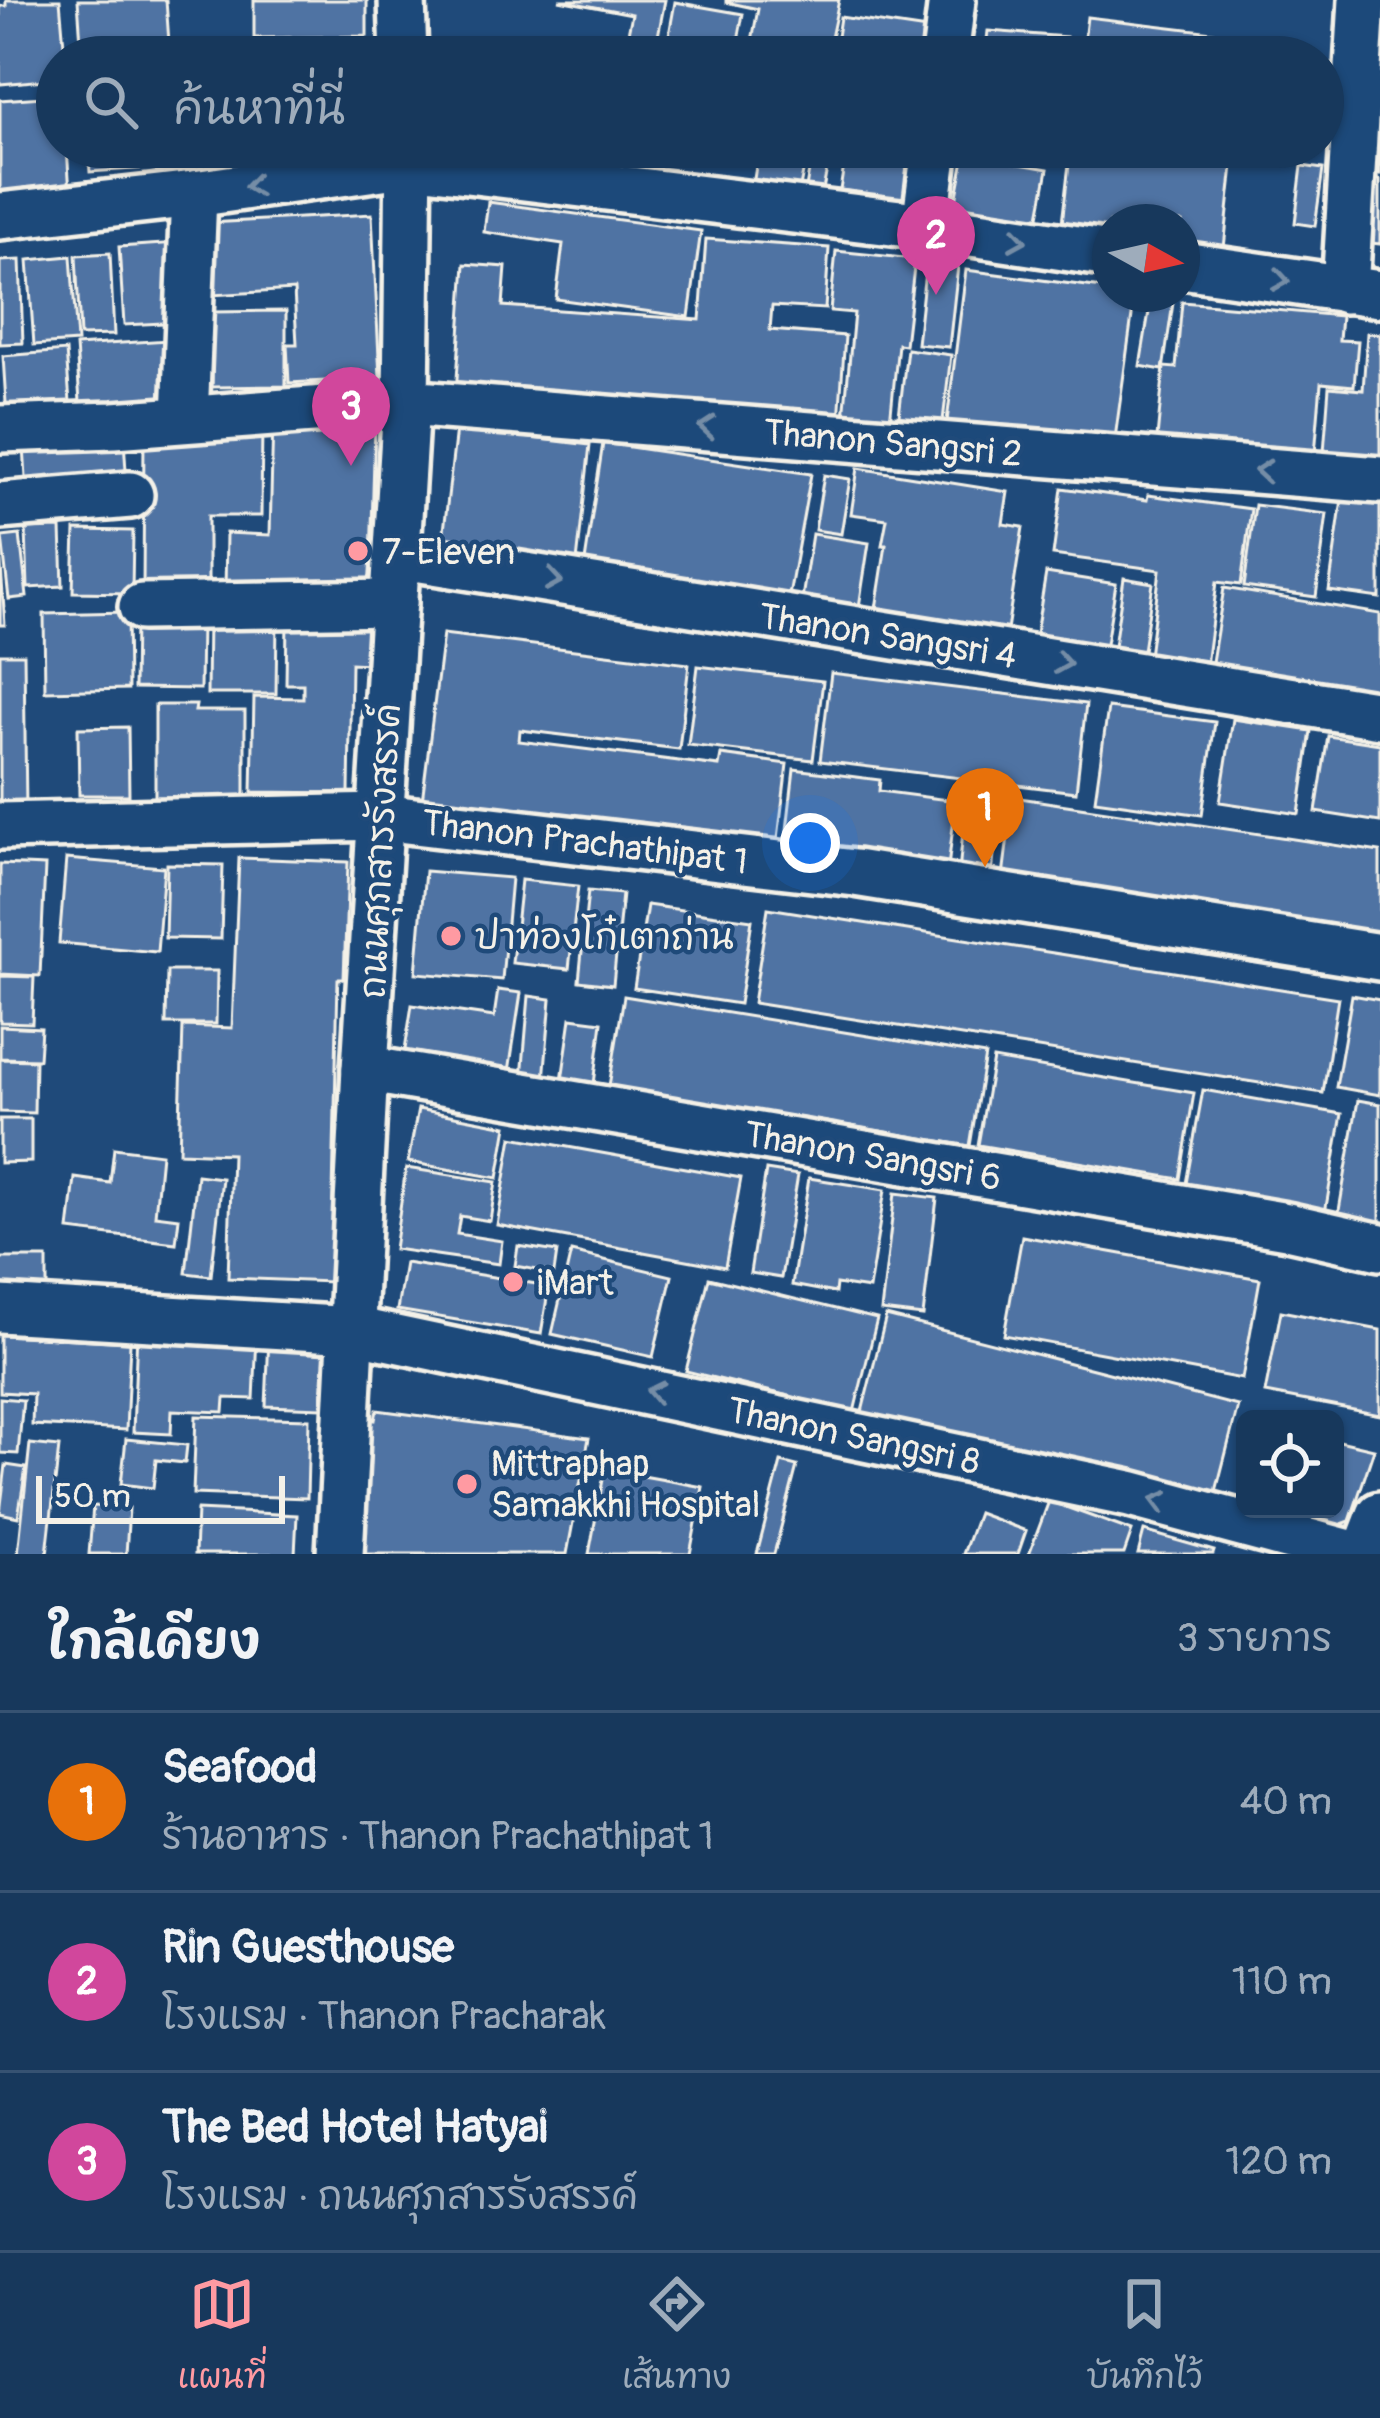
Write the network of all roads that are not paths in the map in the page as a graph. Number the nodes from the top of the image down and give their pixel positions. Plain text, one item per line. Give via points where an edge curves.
1 (401, 0) edge
2 (952, 0) edge
3 (1362, 0) edge
4 (403, 36) edge
5 (948, 36) edge
6 (338, 168) edge
7 (410, 168) edge
8 (504, 168) edge
9 (932, 168) edge
10 (194, 194) junction
11 (0, 216) edge
12 (925, 226) junction
13 (1092, 251) edge
14 (1200, 268) edge
15 (1362, 292) edge
16 (406, 403) junction
17 (185, 419) junction
18 (0, 429) edge
19 (1380, 481) edge
20 (130, 495) dead end
21 (0, 506) edge
22 (397, 554) junction
23 (394, 603) junction
24 (142, 607) dead end
25 (1380, 715) edge
26 (381, 817) junction
27 (0, 826) edge
28 (1380, 956) edge
29 (365, 1069) junction
30 (1380, 1247) edge
31 (0, 1309) edge
32 (352, 1330) junction
33 (1380, 1516) edge
34 (340, 1554) edge
35 (1353, 1554) edge
36 (1365, 1554) edge

1 - 4 street
2 - 5 street
3 - 15 street
6 -> 10 street
7 - 16 street, ถนนศุภสารรังสรรค์
8 - 12 street
9 - 12 street
10 - 11 street
10 - 17 street
12 -> 13 street
14 -> 15 street
16 - 17 street, Thanon Sangsri 2
19 -> 16 street, Thanon Sangsri 2
16 - 22 street, ถนนศุภสารรังสรรค์
17 - 18 street, Thanon Sangsri 2
20 - 21 street
22 - 23 street, ถนนศุภสารรังสรรค์
22 -> 25 street, Thanon Sangsri 4
23 - 24 street
23 - 26 street, ถนนศุภสารรังสรรค์
26 - 27 street, Thanon Prachathipat 1
26 - 28 street, Thanon Prachathipat 1 via 855,873
26 - 29 street, ถนนศุภสารรังสรรค์
29 - 30 street, Thanon Sangsri 6
29 - 32 street, ถนนศุภสารรังสรรค์
31 - 32 street, Thanon Sangsri 8
32 - 34 street, ถนนศุภสารรังสรรค์
35 -> 32 street, Thanon Sangsri 8 via 1130,1494
33 - 36 street

